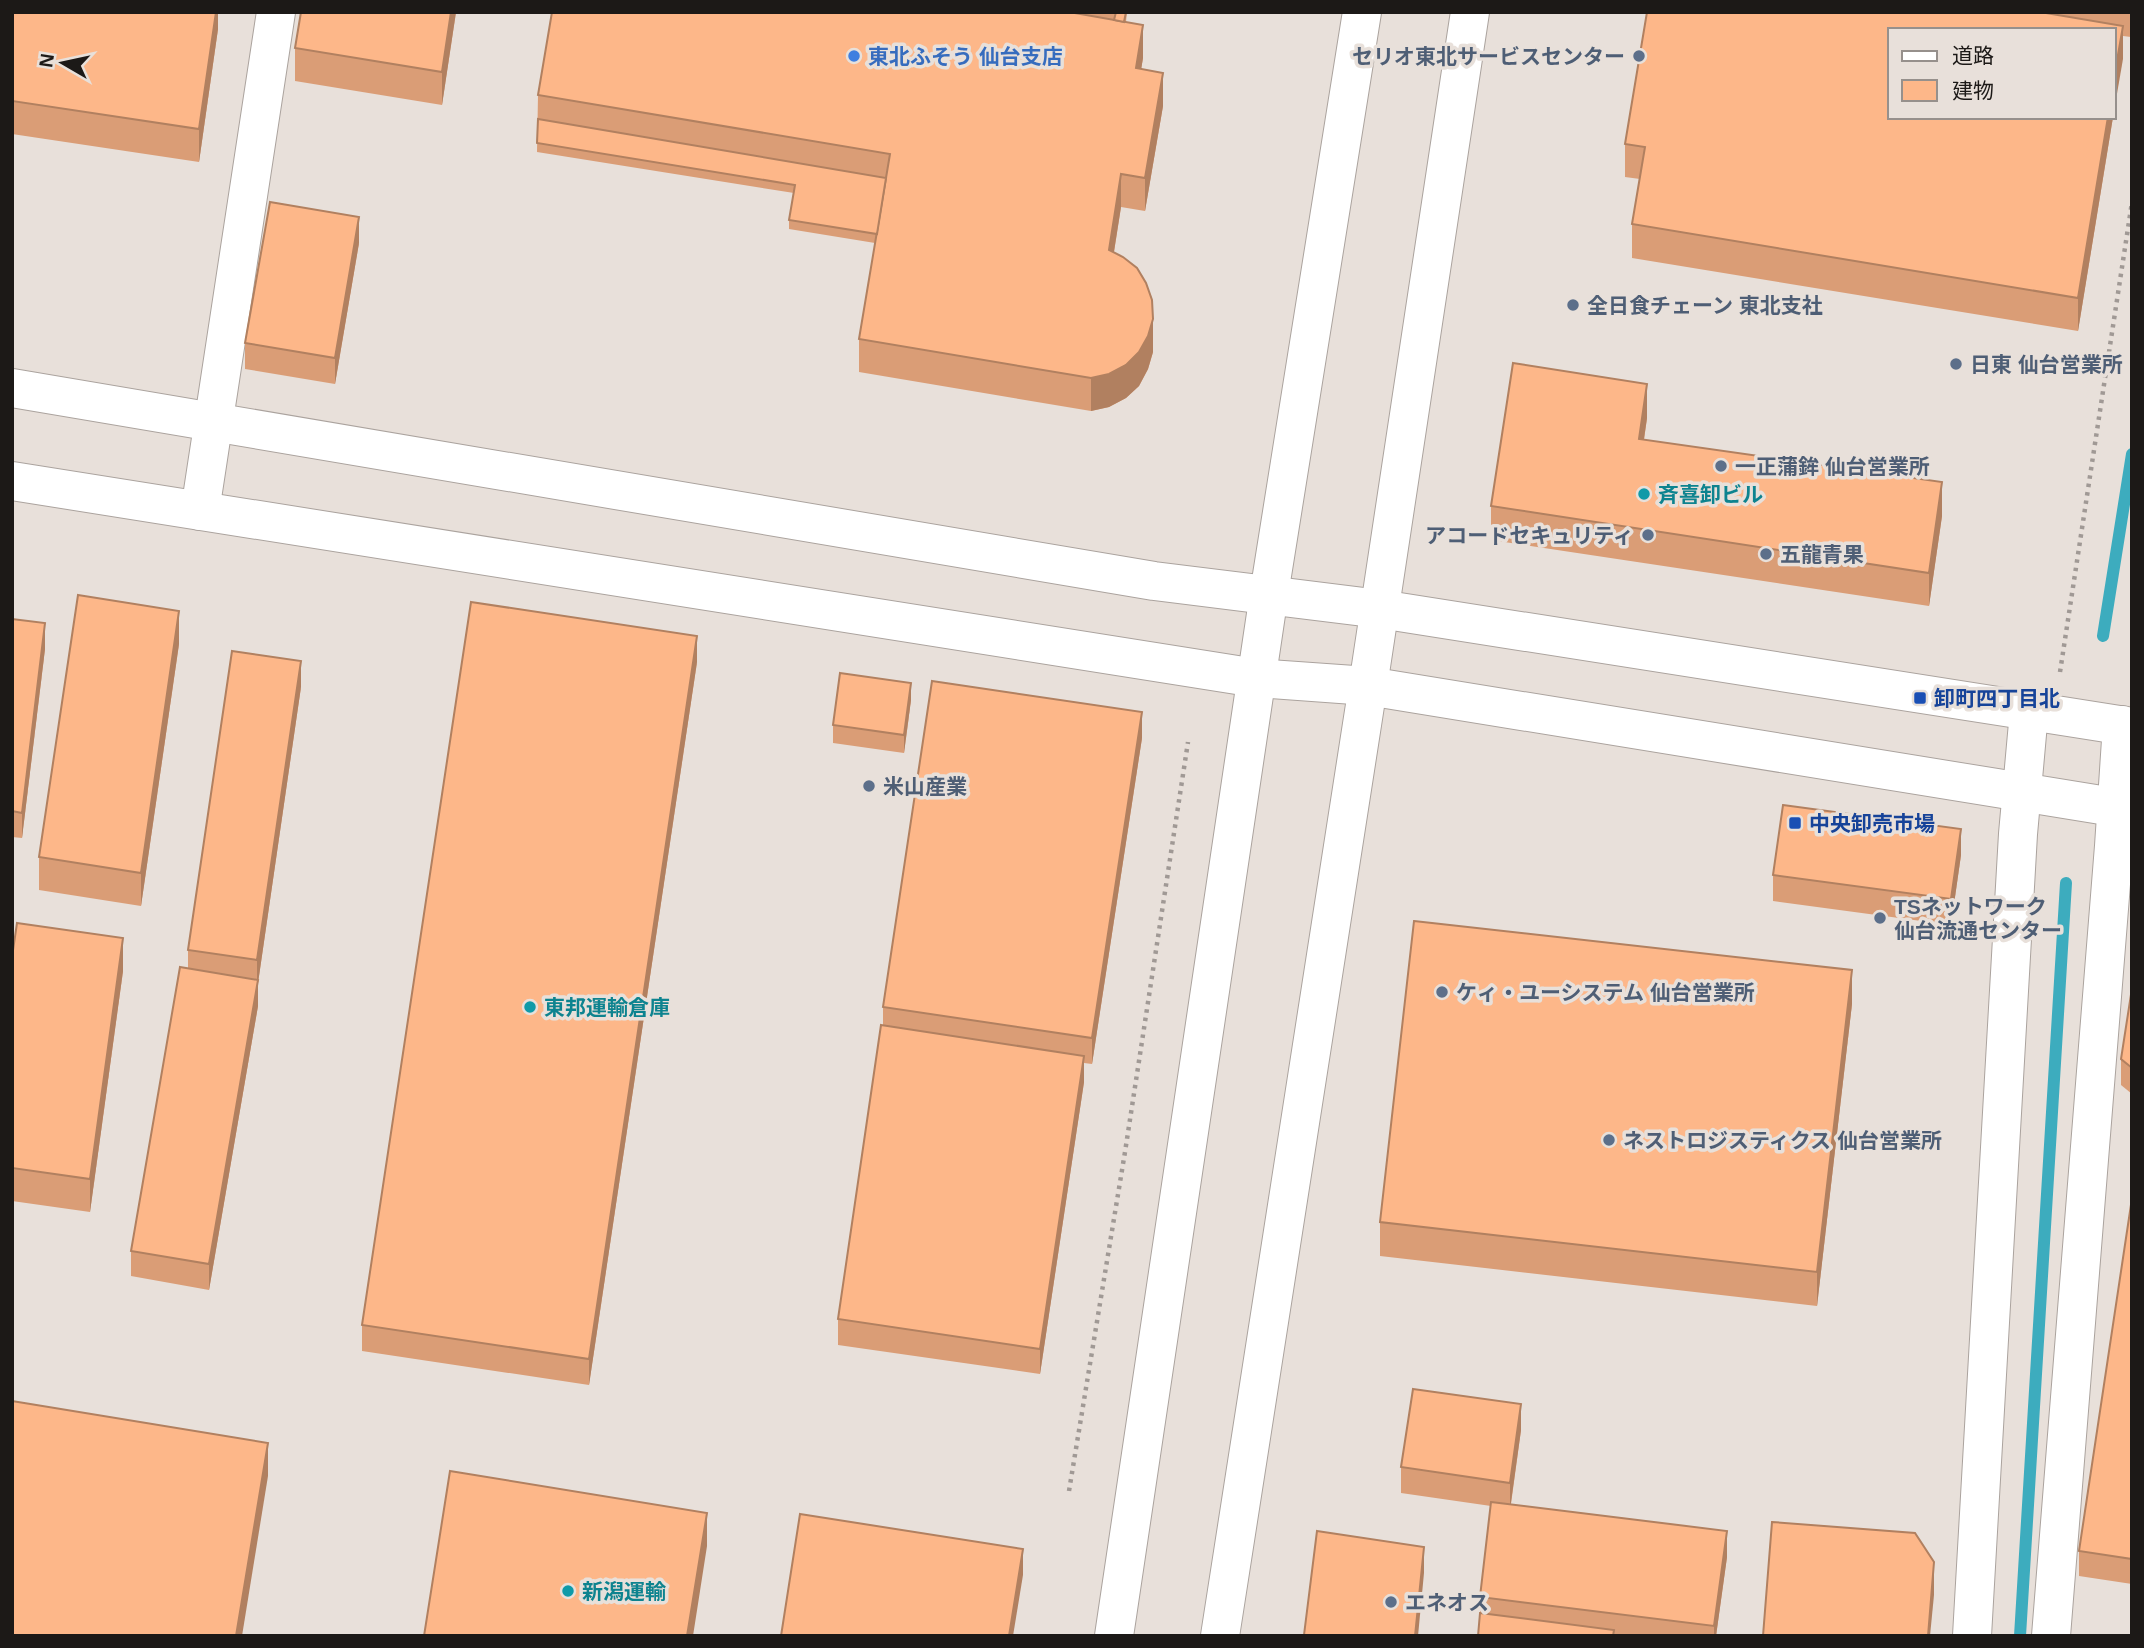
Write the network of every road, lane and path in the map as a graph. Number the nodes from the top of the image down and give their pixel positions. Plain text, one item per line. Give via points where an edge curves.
1 (276, 12) edge
2 (1362, 12) edge
3 (1470, 12) edge
4 (2132, 202) edge
5 (12, 388) edge
6 (214, 421) junction
7 (12, 481) edge
8 (201, 511) junction
9 (1269, 594) junction
10 (1380, 609) junction
11 (2060, 672) dead end
12 (1256, 678) junction
13 (1368, 686) junction
14 (2029, 712) junction
15 (2127, 726) edge
16 (1188, 742) dead end
17 (2021, 794) junction
18 (2124, 809) edge
19 (1069, 1491) dead end
20 (1114, 1636) edge
21 (1220, 1636) edge
22 (1972, 1636) edge
23 (2051, 1636) edge

1 - 6 street
2 - 9 street
3 - 10 street
4 - 11 path
5 - 6 street
6 - 8 street
6 - 9 street via 1154,581
7 - 8 street
8 - 12 street
9 - 10 street
9 - 12 street
10 - 13 street
10 - 14 street
12 - 13 street
12 - 20 street
13 - 17 street
13 - 21 street
14 - 15 street
14 - 17 street
15 - 18 street
16 - 19 path
17 - 18 street
17 - 22 street
18 - 23 street

